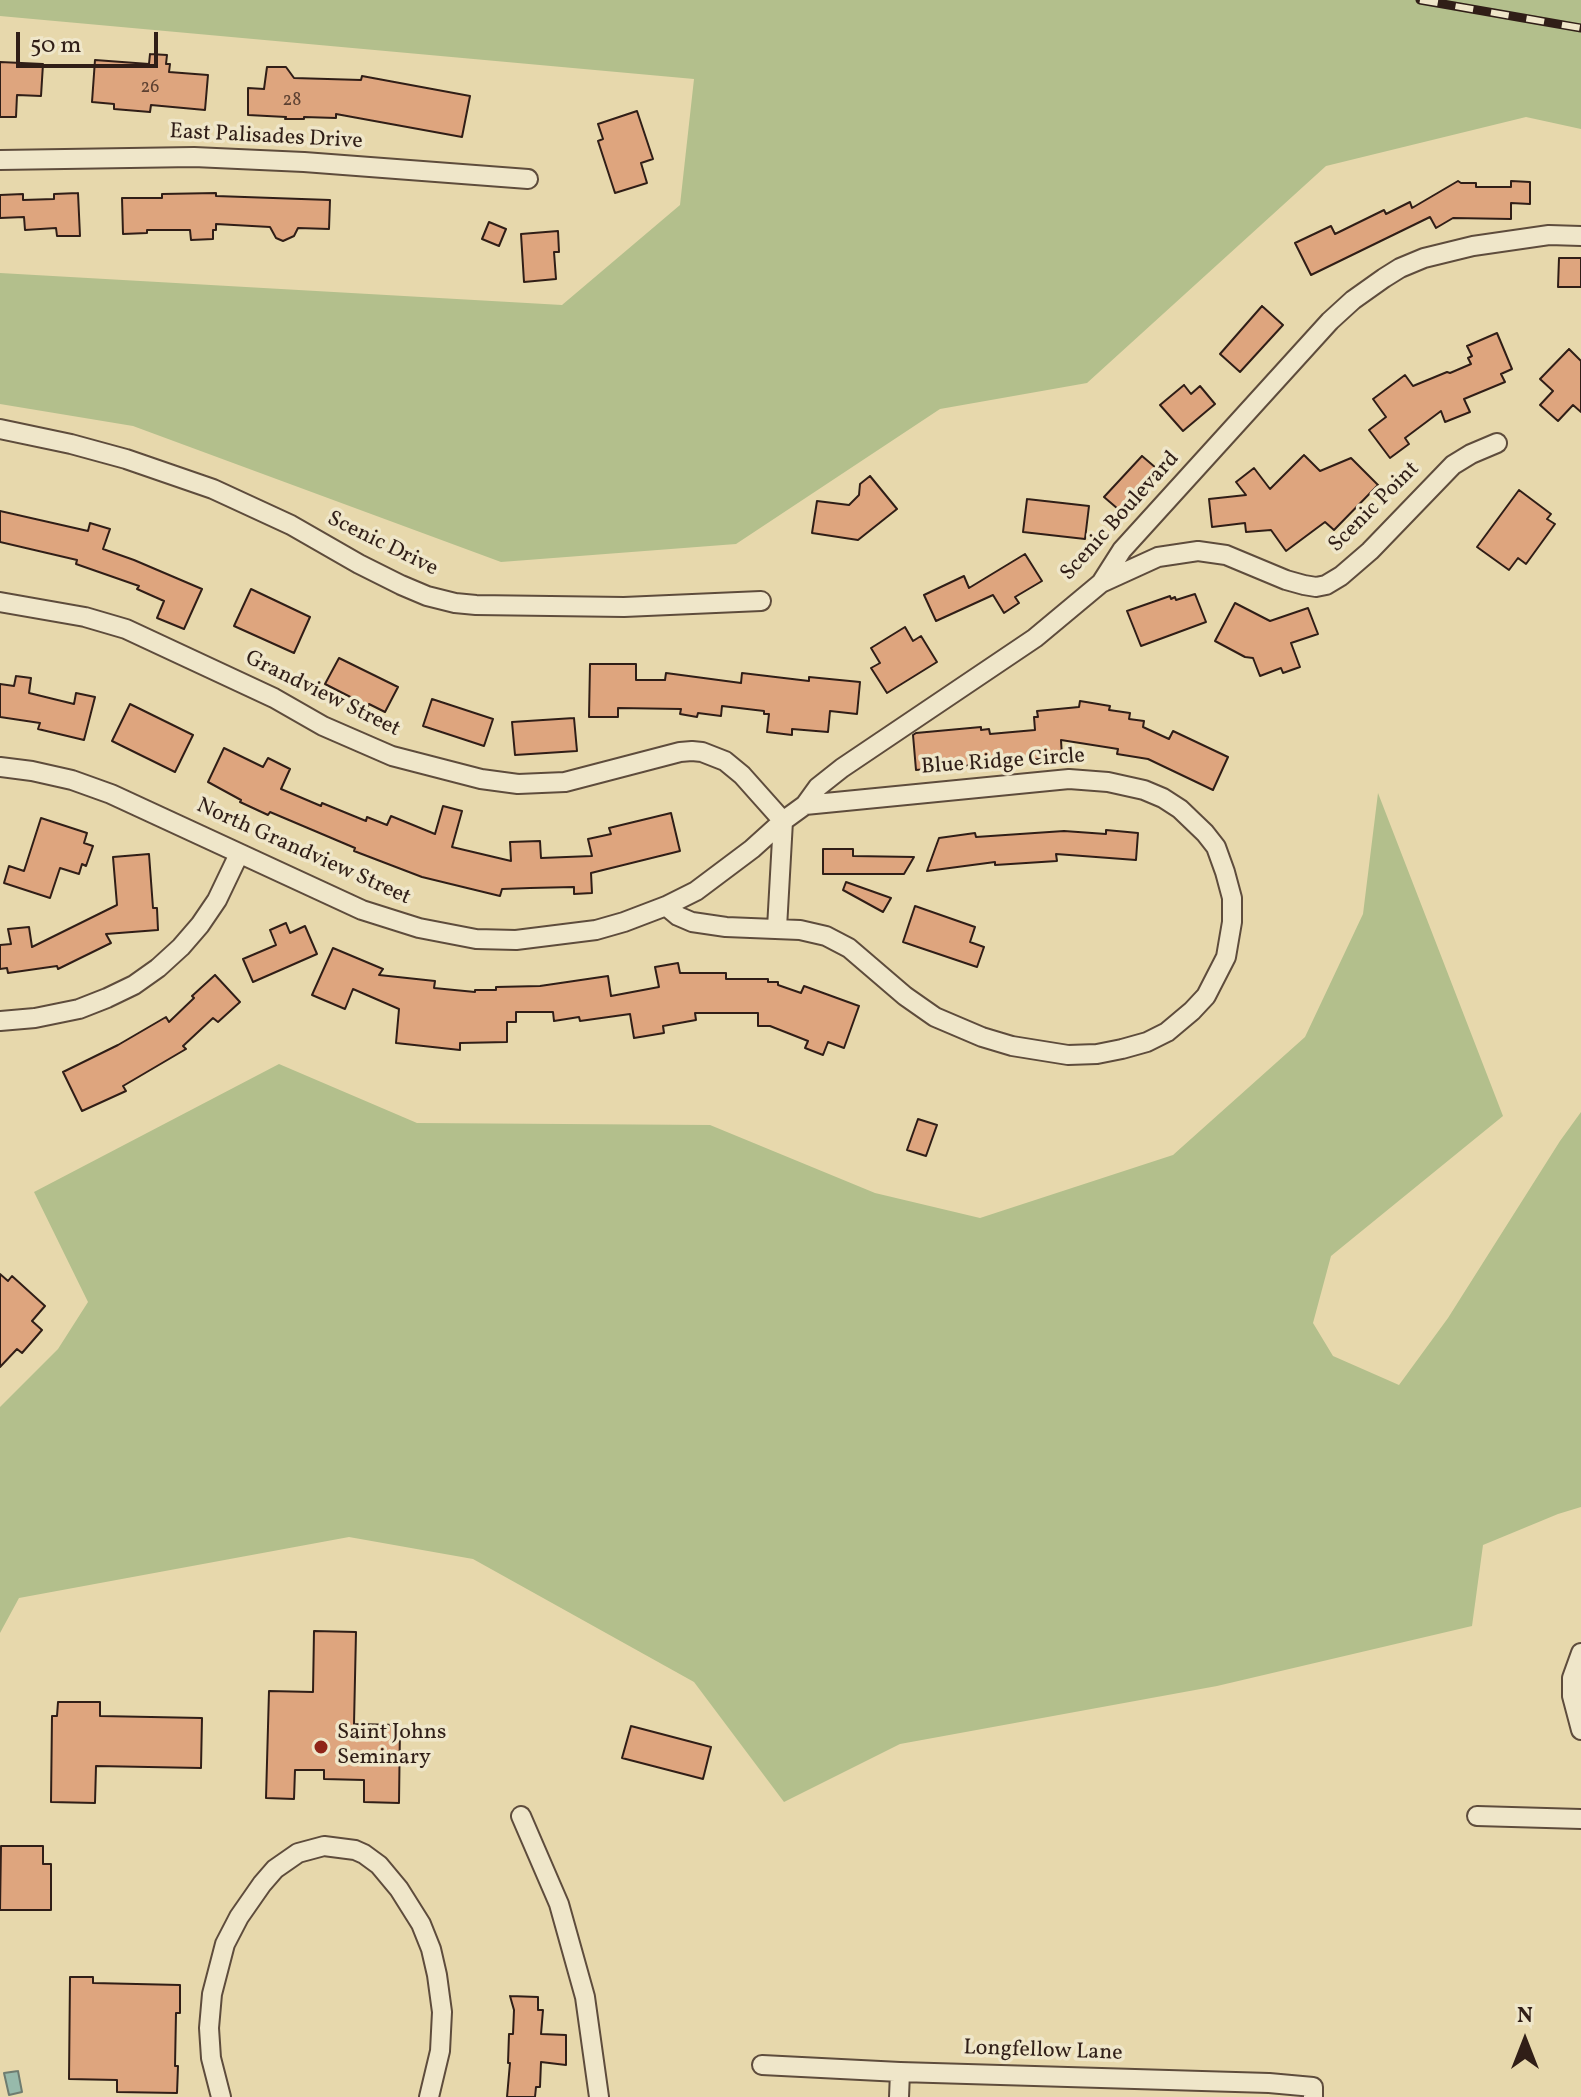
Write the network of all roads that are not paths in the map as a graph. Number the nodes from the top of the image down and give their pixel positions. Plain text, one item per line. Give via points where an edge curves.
1 (0, 160) edge
2 (528, 179) dead end
3 (1581, 236) edge
4 (0, 429) edge
5 (1497, 443) dead end
6 (1101, 583) junction
7 (761, 601) dead end
8 (0, 602) edge
9 (0, 767) edge
10 (805, 805) junction
11 (783, 821) junction
12 (239, 854) junction
13 (666, 906) junction
14 (777, 928) junction
15 (0, 1021) edge
16 (1581, 1653) edge
17 (1581, 1730) edge
18 (521, 1816) dead end
19 (1477, 1816) dead end
20 (1581, 1819) edge
21 (762, 2065) dead end
22 (900, 2072) junction
23 (221, 2097) edge
24 (429, 2097) edge
25 (599, 2097) edge
26 (899, 2097) edge
27 (1313, 2097) edge

1 - 2 street, East Palisades Drive via 194,157
3 - 6 street, Scenic Boulevard via 1549,235 1424,258 1353,300 1122,550
4 - 7 street, Scenic Drive via 126,459 213,489 401,585 455,603 624,607
5 - 6 street, Scenic Point via 1453,465 1370,551 1326,585 1304,585 1226,555 1198,551 1158,557
6 - 10 street, Scenic Boulevard via 1035,638 842,768
8 - 11 street, Grandview Street via 126,629 392,756 481,779 565,782 680,752 702,752 742,775
9 - 12 street, North Grandview Street via 72,780 111,794
10 - 11 street, Scenic Boulevard
10 - 14 street, Blue Ridge Circle via 1069,779 1144,790 1180,809 1216,847 1232,898 1229,948 1206,996 1167,1032 1122,1049 1068,1055 1012,1046 957,1027 922,1009 849,948 814,932
11 - 13 street, Scenic Boulevard via 717,876
11 - 14 street
12 - 13 street, North Grandview Street via 362,910 476,939 536,939 596,930
12 - 15 street via 200,925 134,985 79,1009
13 - 14 street via 692,922
16 - 17 street via 1572,1696
18 - 25 street via 559,1904 585,1997
19 - 20 street
21 - 22 street, Longfellow Lane
22 - 26 street
22 - 27 street, Longfellow Lane via 1257,2082 1313,2087
23 - 24 street via 209,2028 225,1944 275,1869 298,1853 324,1846 355,1850 379,1865 421,1924 442,2012

